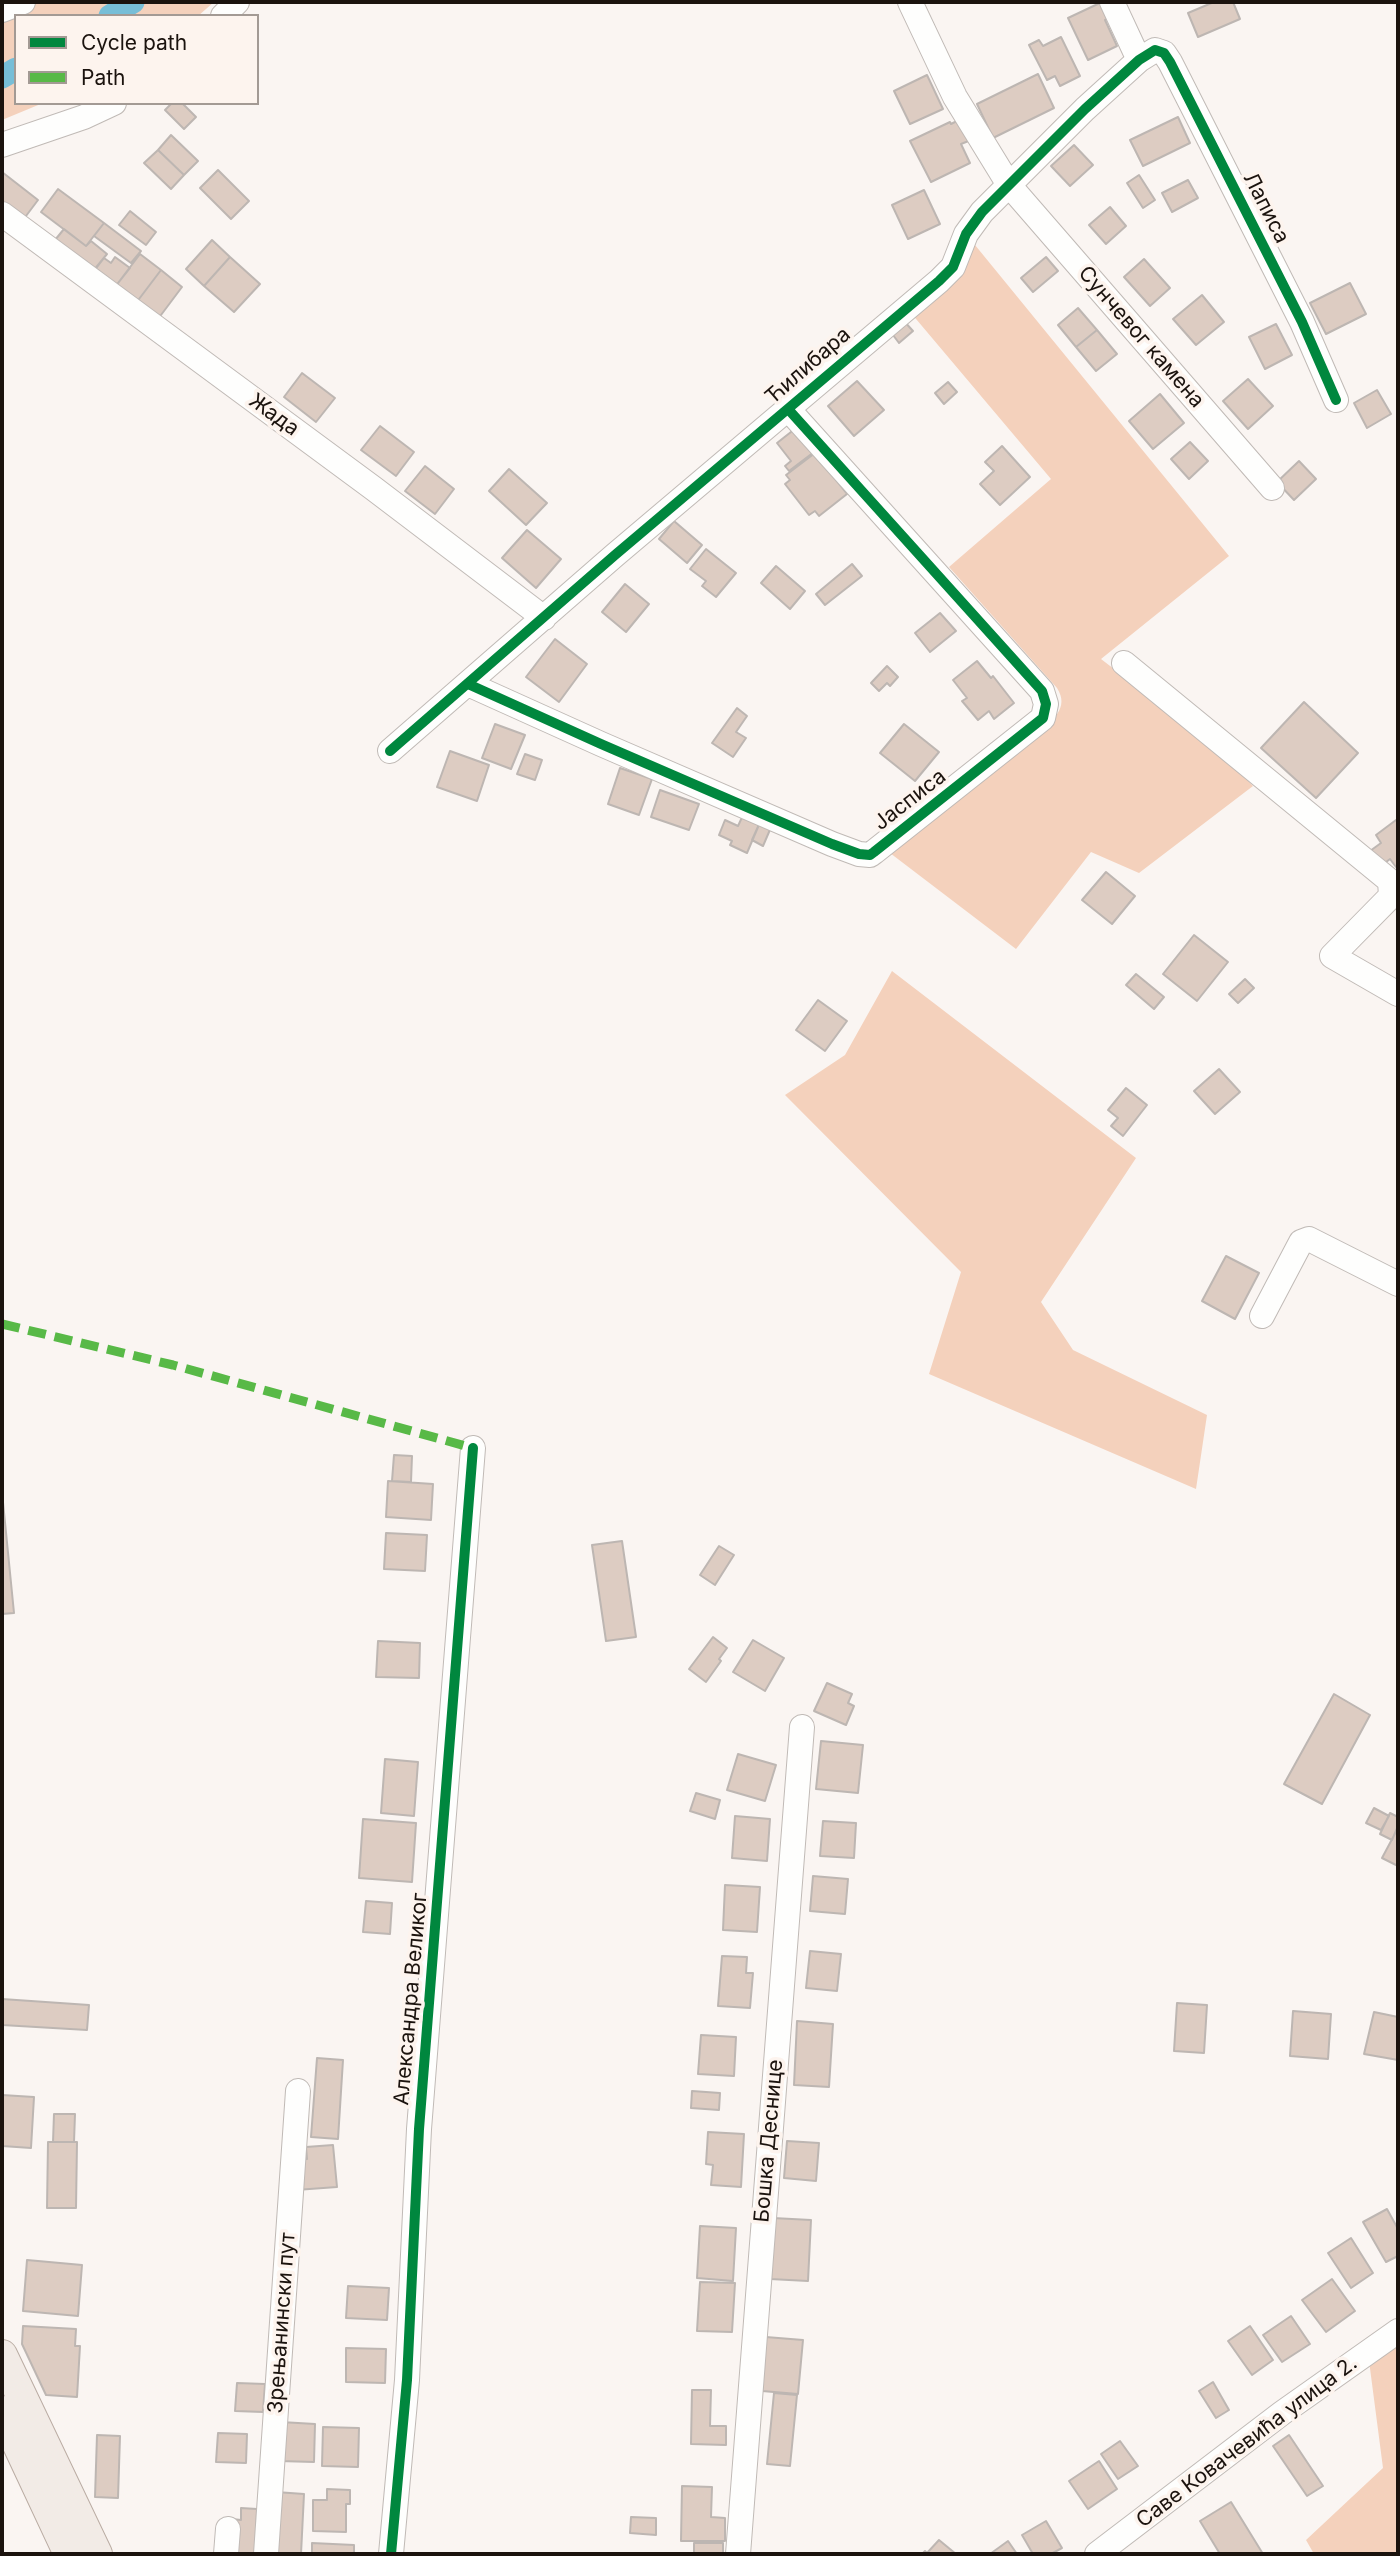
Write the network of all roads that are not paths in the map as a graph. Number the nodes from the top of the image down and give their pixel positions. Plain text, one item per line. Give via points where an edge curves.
1 (23, 2) edge
2 (910, 2) edge
3 (1112, 2) edge
4 (2, 10) edge
5 (1142, 57) junction
6 (110, 105) edge
7 (2, 145) edge
8 (1009, 185) junction
9 (2, 214) edge
10 (1336, 400) dead end
11 (788, 409) junction
12 (1272, 488) dead end
13 (544, 618) junction
14 (1124, 663) dead end
15 (468, 684) junction
16 (390, 751) dead end
17 (1398, 994) edge
18 (1398, 1284) edge
19 (1262, 1316) dead end
20 (473, 1448) dead end
21 (802, 1727) dead end
22 (298, 2091) dead end
23 (1398, 2331) edge
24 (2, 2355) edge
25 (3, 2417) edge
26 (228, 2529) dead end
27 (69, 2554) edge
28 (97, 2554) edge
29 (226, 2554) edge
30 (266, 2554) edge
31 (391, 2554) edge
32 (738, 2554) edge
33 (1097, 2554) edge

1 - 4 street
2 - 8 street, Сунчевог камена via 955,97
3 - 5 street
5 - 8 street, Ћилибара
5 - 10 street, Лаписа via 1159,51 1170,62 1302,322
6 - 7 street
8 - 11 street, Ћилибара via 970,228 953,267
8 - 12 street, Сунчевог камена
9 - 13 street, Жада
11 - 13 street, Ћилибара
11 - 15 street, Јасписа via 1042,691 1046,704 1043,718 874,852 864,855
13 - 15 street, Ћилибара
14 - 17 street via 1390,881 1391,896 1332,956
15 - 16 street
18 - 19 street via 1309,1239 1301,1242
20 - 31 street, Александра Великог via 419,2129 407,2380
21 - 32 street, Бошка Деснице
22 - 30 street, Зрењанински пут
23 - 33 street, Саве Ковачевића улица 2.
24 - 28 main road
25 - 27 main road
26 - 29 street

